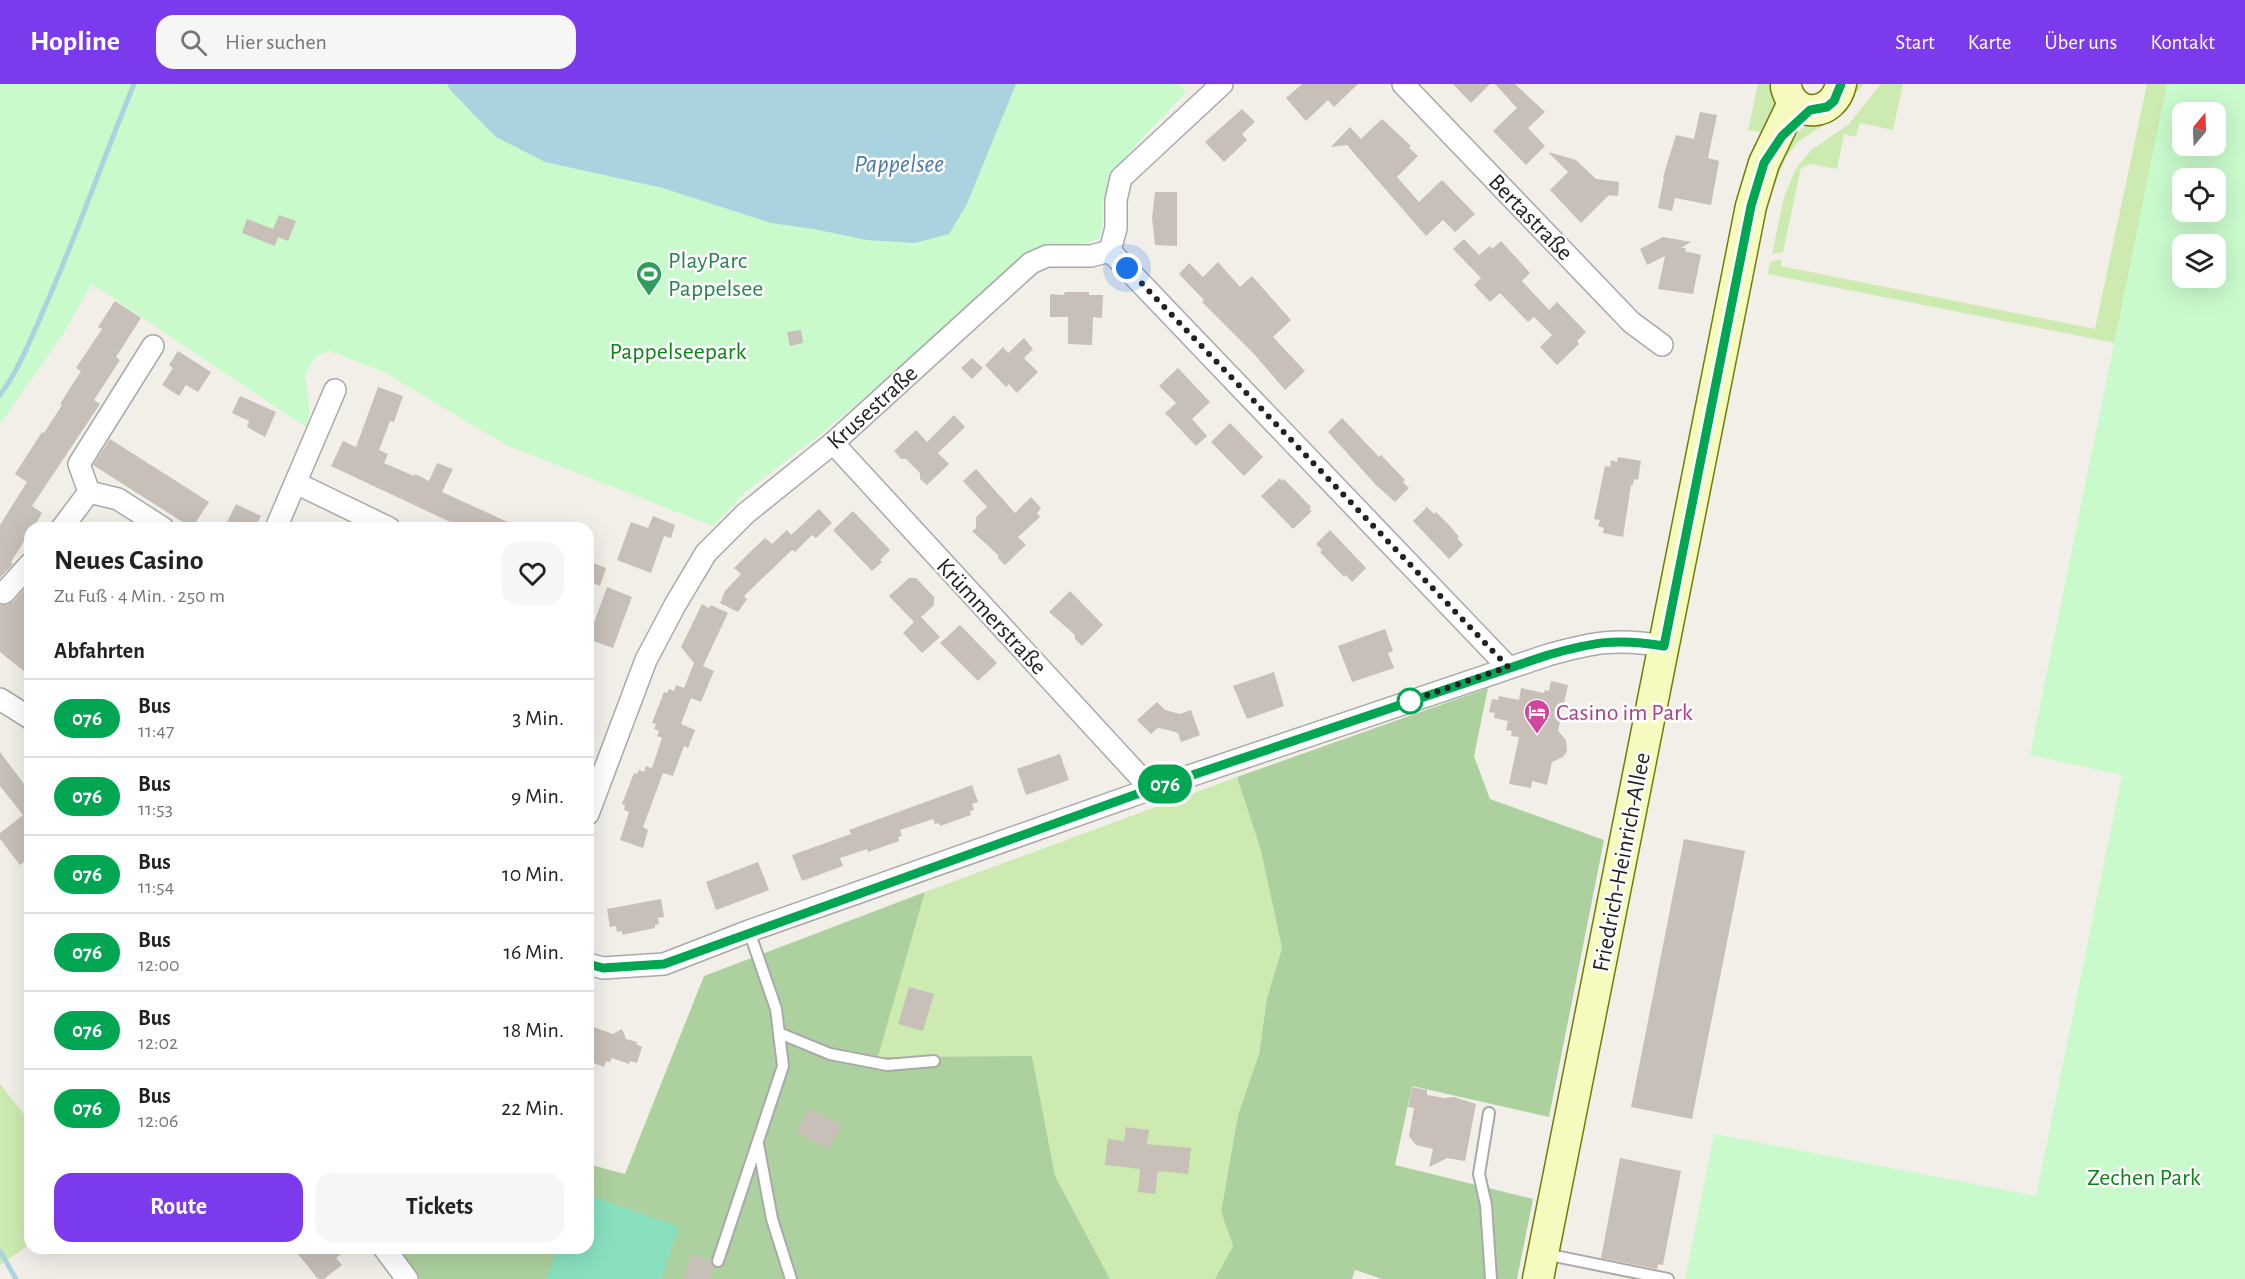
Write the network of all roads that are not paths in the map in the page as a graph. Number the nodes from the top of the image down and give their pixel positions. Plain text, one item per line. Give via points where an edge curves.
1 (1222, 84) edge
2 (1403, 84) edge
3 (1840, 84) edge
4 (1796, 99) edge
5 (1110, 251) junction
6 (1662, 345) dead end
7 (153, 346) dead end
8 (335, 390) dead end
9 (832, 444) junction
10 (296, 483) junction
11 (88, 492) junction
12 (66, 522) edge
13 (154, 522) edge
14 (279, 522) edge
15 (377, 522) edge
16 (24, 571) edge
17 (4, 593) dead end
18 (1664, 646) junction
19 (1508, 667) junction
20 (0, 699) edge
21 (0, 714) edge
22 (24, 714) edge
23 (24, 724) edge
24 (1151, 789) junction
25 (594, 798) edge
26 (749, 932) junction
27 (594, 966) edge
28 (779, 1033) junction
29 (934, 1061) dead end
30 (1489, 1113) dead end
31 (758, 1141) junction
32 (388, 1254) edge
33 (718, 1261) dead end
34 (1540, 1266) edge
35 (407, 1279) edge
36 (791, 1279) edge
37 (1491, 1279) edge
38 (1668, 1279) edge

1 - 5 street via 1120,178
2 - 6 street, Bertastraße via 1631,322
3 - 4 main road, Friedrich-Heinrich-Allee via 1834,101 1827,107
4 - 18 main road, Friedrich-Heinrich-Allee via 1782,136 1764,163 1751,206
5 - 9 street, Krusestraße via 1091,256 1047,256 1031,263
5 - 19 street
7 - 11 street via 79,464
8 - 10 street
9 - 24 street, Krümmerstraße
9 - 25 street, Krusestraße via 745,514 706,553 646,660
10 - 14 street
10 - 15 street
11 - 12 street
11 - 13 street via 118,499
16 - 17 street
18 - 19 street via 1620,640 1591,642
18 - 34 main road, Friedrich-Heinrich-Allee
19 - 24 street
20 - 22 street
21 - 23 street
24 - 26 street
26 - 27 street via 664,964
26 - 28 lane via 776,1009
28 - 29 lane via 830,1054 887,1065
28 - 31 lane via 783,1066
30 - 37 lane via 1479,1174 1486,1205
31 - 33 lane
31 - 36 lane via 772,1219
32 - 35 street
34 - 38 lane

